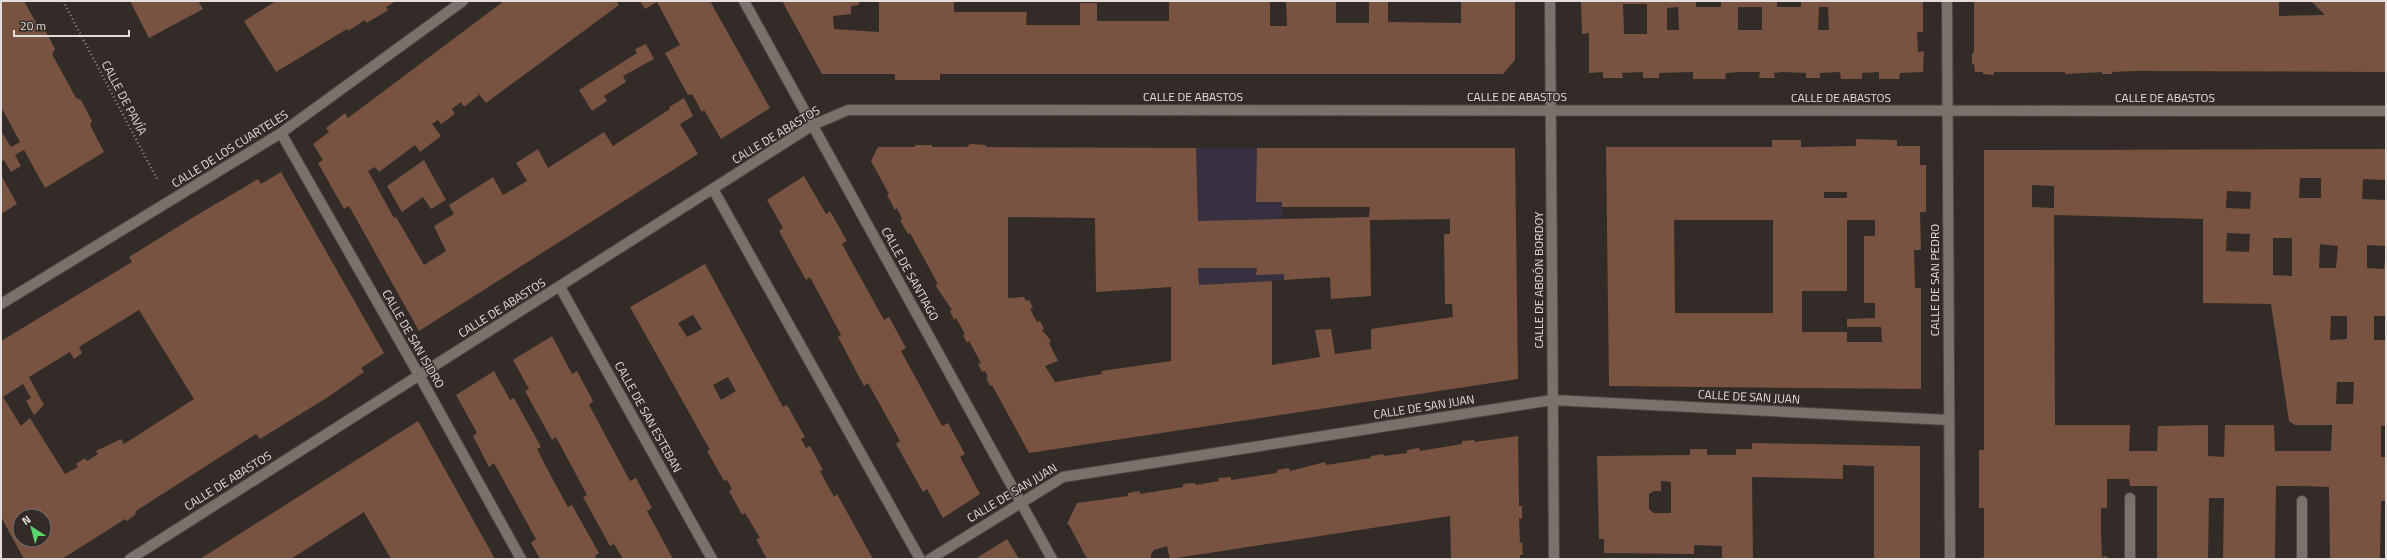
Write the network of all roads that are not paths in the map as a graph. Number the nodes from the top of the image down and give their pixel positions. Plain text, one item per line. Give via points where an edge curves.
1 (463, 1) edge
2 (744, 1) edge
3 (1550, 1) edge
4 (1947, 1) edge
5 (1551, 110) junction
6 (2386, 111) edge
7 (1947, 112) junction
8 (813, 125) junction
9 (281, 133) junction
10 (713, 189) junction
11 (560, 287) junction
12 (1, 304) edge
13 (419, 375) junction
14 (1552, 400) junction
15 (1948, 420) junction
16 (2130, 498) dead end
17 (1020, 501) junction
18 (2302, 501) dead end
19 (130, 559) edge
20 (521, 559) edge
21 (712, 559) edge
22 (920, 559) edge
23 (930, 559) edge
24 (1052, 559) edge
25 (1554, 559) edge
26 (1950, 559) edge
27 (2130, 559) edge
28 (2302, 559) edge

1 - 9 street, CALLE DE LOS CUARTELES
2 - 8 street, CALLE DE SANTIAGO
3 - 5 street, CALLE DE ABDÓN BORDOY
4 - 7 street, CALLE DE SAN PEDRO
5 - 7 street, CALLE DE ABASTOS
5 - 8 street, CALLE DE ABASTOS via 848,110
5 - 14 street, CALLE DE ABDÓN BORDOY
6 - 7 street, CALLE DE ABASTOS
7 - 15 street, CALLE DE SAN PEDRO
8 - 10 street, CALLE DE ABASTOS
8 - 17 street, CALLE DE SANTIAGO
9 - 12 street, CALLE DE LOS CUARTELES
9 - 13 street, CALLE DE SAN ISIDRO
10 - 11 street, CALLE DE ABASTOS
10 - 22 street
11 - 13 street, CALLE DE ABASTOS
11 - 21 street, CALLE DE SAN ESTEBAN
13 - 19 street, CALLE DE ABASTOS
13 - 20 street, CALLE DE SAN ISIDRO
14 - 15 street, CALLE DE SAN JUAN
14 - 17 street, CALLE DE SAN JUAN via 1063,476
14 - 25 street, CALLE DE ABDÓN BORDOY
15 - 26 street, CALLE DE SAN PEDRO
16 - 27 street
17 - 23 street, CALLE DE SAN JUAN
17 - 24 street, CALLE DE SANTIAGO
18 - 28 street

